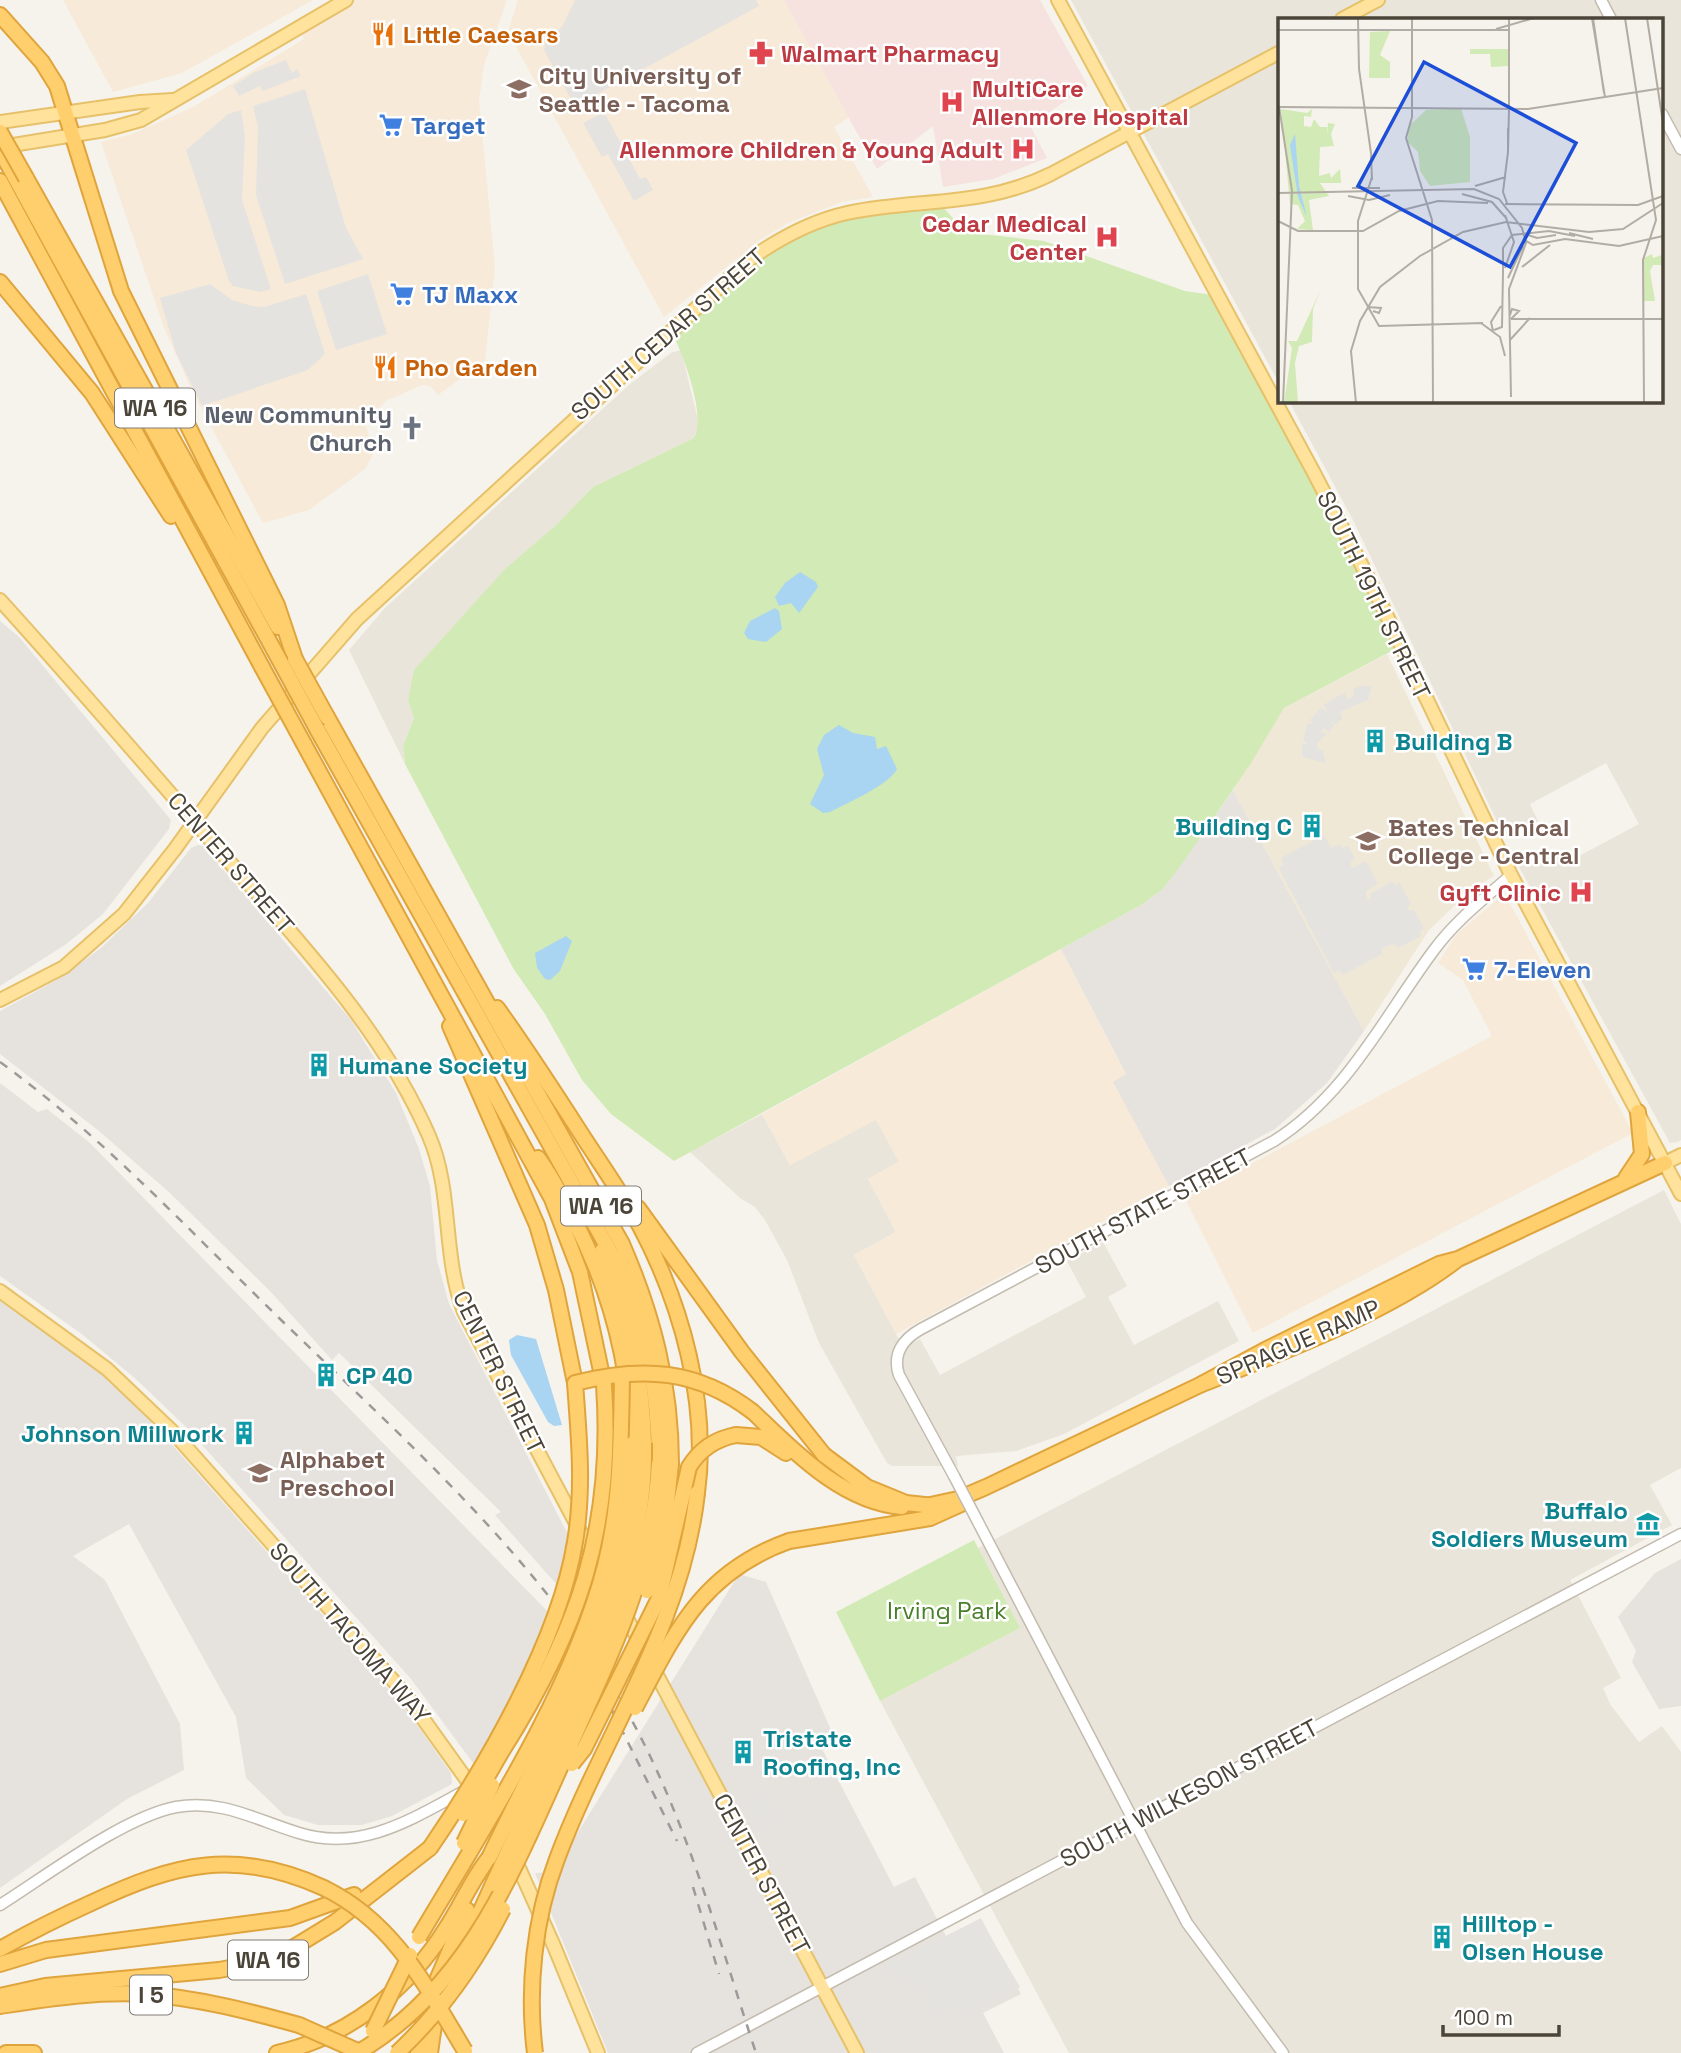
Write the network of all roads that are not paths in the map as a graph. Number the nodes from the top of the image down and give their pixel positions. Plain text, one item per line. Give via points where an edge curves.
1 (346, 0) edge
2 (1058, 0) edge
3 (1378, 0) edge
4 (1601, 0) edge
5 (0, 15) edge
6 (1344, 18) edge
7 (1610, 18) edge
8 (1278, 53) edge
9 (173, 100) junction
10 (67, 112) junction
11 (1664, 118) edge
12 (0, 122) edge
13 (0, 132) edge
14 (1129, 132) junction
15 (74, 135) junction
16 (0, 149) edge
17 (1681, 149) edge
18 (0, 181) edge
19 (22, 181) junction
20 (0, 282) edge
21 (202, 556) junction
22 (0, 600) edge
23 (285, 635) junction
24 (195, 822) junction
25 (1511, 875) junction
26 (470, 970) junction
27 (442, 996) junction
28 (0, 1000) edge
29 (552, 1088) junction
30 (1638, 1112) junction
31 (535, 1121) junction
32 (514, 1127) junction
33 (1681, 1155) edge
34 (1665, 1163) junction
35 (1618, 1185) junction
36 (1681, 1194) edge
37 (0, 1291) edge
38 (622, 1375) junction
39 (575, 1383) junction
40 (638, 1444) junction
41 (665, 1464) junction
42 (986, 1487) junction
43 (871, 1500) junction
44 (934, 1506) junction
45 (1681, 1534) edge
46 (632, 1630) junction
47 (527, 1712) junction
48 (572, 1764) junction
49 (596, 1771) junction
50 (471, 1787) junction
51 (1133, 1823) junction
52 (430, 1848) junction
53 (489, 1858) junction
54 (372, 1892) junction
55 (0, 1905) edge
56 (419, 1937) junction
57 (0, 1950) edge
58 (0, 1964) edge
59 (822, 1987) junction
60 (0, 1996) edge
61 (0, 2006) edge
62 (465, 2052) edge
63 (6, 2053) edge
64 (34, 2053) edge
65 (277, 2053) edge
66 (361, 2053) edge
67 (397, 2053) edge
68 (418, 2053) edge
69 (430, 2053) edge
70 (535, 2053) edge
71 (597, 2053) edge
72 (697, 2053) edge
73 (857, 2053) edge
74 (1283, 2053) edge

1 - 9 main road
2 - 14 main road, SOUTH 19TH STREET
3 - 6 main road
4 - 7 street
5 - 10 highway via 42,62
8 - 14 main road, SOUTH CEDAR STREET
9 - 10 main road
9 - 15 main road via 141,120
10 - 12 main road
10 - 15 highway
11 - 17 street
13 - 19 highway, WA 16, bridge
14 - 24 main road, SOUTH CEDAR STREET via 1013,191 844,214 803,227 768,246 386,590 262,728
14 - 25 main road, SOUTH 19TH STREET via 1367,575
15 - 16 main road
15 - 23 highway via 121,291 277,605
16 - 19 highway
18 - 21 highway, WA 16
19 - 23 highway, WA 16
19 - 31 highway, bridge via 317,729
20 - 21 highway via 92,393 181,534
21 - 27 highway, WA 16, bridge
22 - 24 main road, CENTER STREET
23 - 26 highway, WA 16, bridge
24 - 28 main road, SOUTH CEDAR STREET via 145,889 90,947 59,970
24 - 46 main road, CENTER STREET via 330,978 412,1100 439,1170 452,1267 464,1312
25 - 30 main road, SOUTH 19TH STREET
25 - 51 street, SOUTH STATE STREET, bridge via 1451,929 1366,1050 1317,1109 1284,1135 921,1329 900,1347 899,1375
26 - 29 highway
26 - 41 highway, WA 16 via 622,1244 644,1294 668,1399
27 - 32 highway, WA 16
27 - 39 highway via 453,1036 514,1166 546,1254
29 - 44 highway via 742,1352 824,1455 867,1487 906,1503
29 - 49 highway, bridge via 639,1224 672,1299 686,1346 700,1437 689,1544 671,1609
30 - 34 main road, SOUTH 19TH STREET
30 - 35 highway via 1642,1154
31 - 40 highway via 596,1238 622,1304 636,1358
31 - 41 highway via 635,1301 654,1378
32 - 40 highway via 549,1173 606,1291
32 - 47 highway, WA 16, bridge via 573,1249 590,1308 604,1385 606,1461 596,1545 565,1635
33 - 34 main road
34 - 35 highway, SPRAGUE RAMP
34 - 36 main road, SOUTH 19TH STREET
35 - 42 highway, SPRAGUE RAMP via 1439,1264
37 - 50 main road, SOUTH TACOMA WAY via 83,1350 157,1415 406,1695
38 - 39 highway, bridge
38 - 43 highway, bridge via 674,1374 716,1388 753,1412 838,1485
38 - 56 highway, bridge via 614,1520 592,1608 537,1730
39 - 52 highway, bridge via 580,1498 575,1544 558,1609 488,1757
40 - 53 highway, bridge via 617,1567 601,1621
40 - 69 highway, bridge via 638,1526 622,1594 603,1647 442,2000
41 - 46 highway, WA 16, bridge via 665,1521
41 - 66 highway, bridge via 629,1615 507,1884 465,1952 429,1998
42 - 44 highway
42 - 49 highway, bridge via 959,1506 930,1518 789,1541 732,1569 693,1606
43 - 44 highway
43 - 48 highway, bridge via 853,1499 834,1489 754,1435 736,1434 714,1441 689,1467 673,1549 651,1619
45 - 51 street, SOUTH WILKESON STREET
46 - 48 highway, WA 16, bridge
46 - 59 main road, CENTER STREET
47 - 52 highway, WA 16, bridge via 469,1807
47 - 56 highway, bridge
48 - 67 highway, WA 16, bridge via 474,1963 430,2020
49 - 70 highway, bridge via 556,1860 539,1925 534,1962
50 - 55 street via 391,1829 349,1838 302,1834 231,1808 176,1807 127,1826
50 - 71 main road, SOUTH TACOMA WAY via 531,1892
51 - 59 street, SOUTH WILKESON STREET
51 - 74 street via 1187,1923
52 - 54 highway, WA 16
53 - 65 highway via 440,1938 405,1982 354,2021
53 - 68 highway via 426,2006
54 - 58 highway via 290,1918 46,1950
54 - 60 highway, WA 16 via 313,1936 262,1962 45,1986
56 - 66 highway, bridge
57 - 62 highway, bridge via 138,1881 185,1867 253,1865 288,1873 361,1910 397,1944
59 - 72 street, SOUTH WILKESON STREET
59 - 73 main road, CENTER STREET
61 - 66 highway, I 5, bridge via 144,1994 216,2004 299,2025
63 - 64 highway

